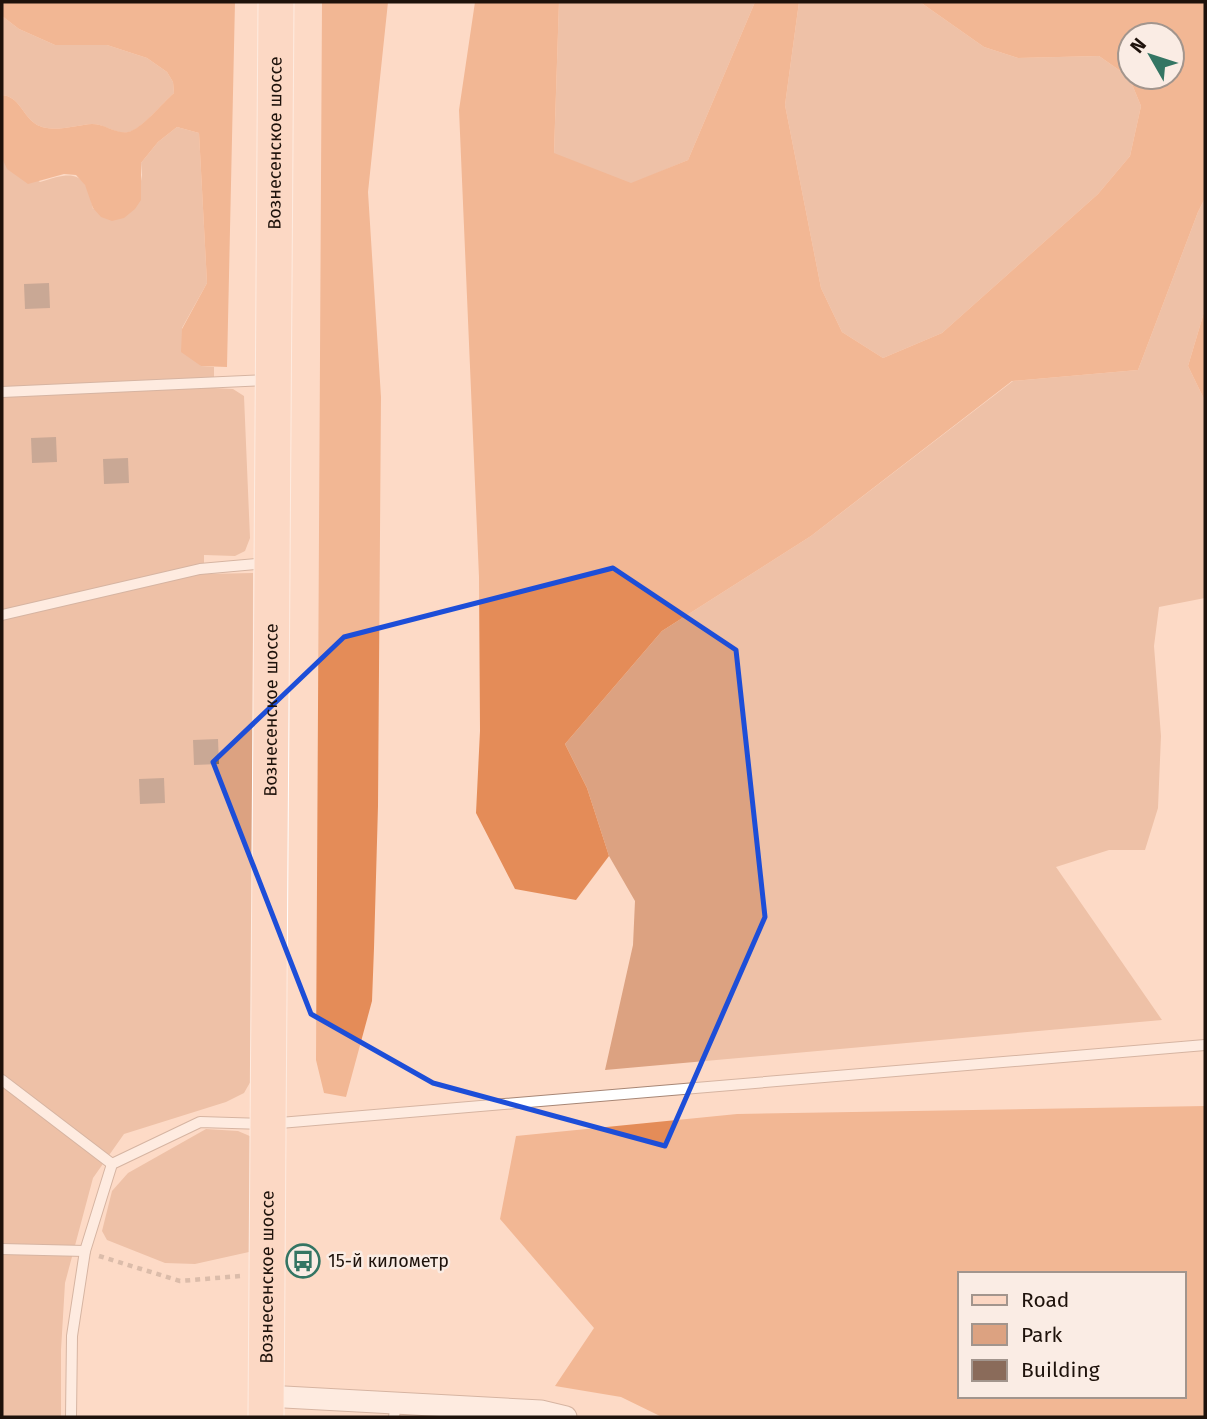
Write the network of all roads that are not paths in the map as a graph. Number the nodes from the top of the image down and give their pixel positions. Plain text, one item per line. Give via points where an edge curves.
1 (276, 2) edge
2 (274, 380) junction
3 (2, 392) edge
4 (272, 562) junction
5 (2, 615) edge
6 (1205, 1045) edge
7 (2, 1080) edge
8 (268, 1124) junction
9 (112, 1164) junction
10 (2, 1250) edge
11 (85, 1251) junction
12 (266, 1407) edge
13 (395, 1410) edge
14 (71, 1417) edge
15 (566, 1417) edge

1 - 2 main road, Вознесенское шоссе
2 - 3 lane
2 - 4 main road, Вознесенское шоссе
4 - 5 lane via 200,569
4 - 8 main road, Вознесенское шоссе
6 - 8 lane
7 - 9 lane
8 - 9 lane via 200,1122
8 - 12 main road, Вознесенское шоссе
9 - 11 lane
10 - 11 lane
11 - 14 lane via 72,1336
12 - 13 street
13 - 15 street via 541,1411

